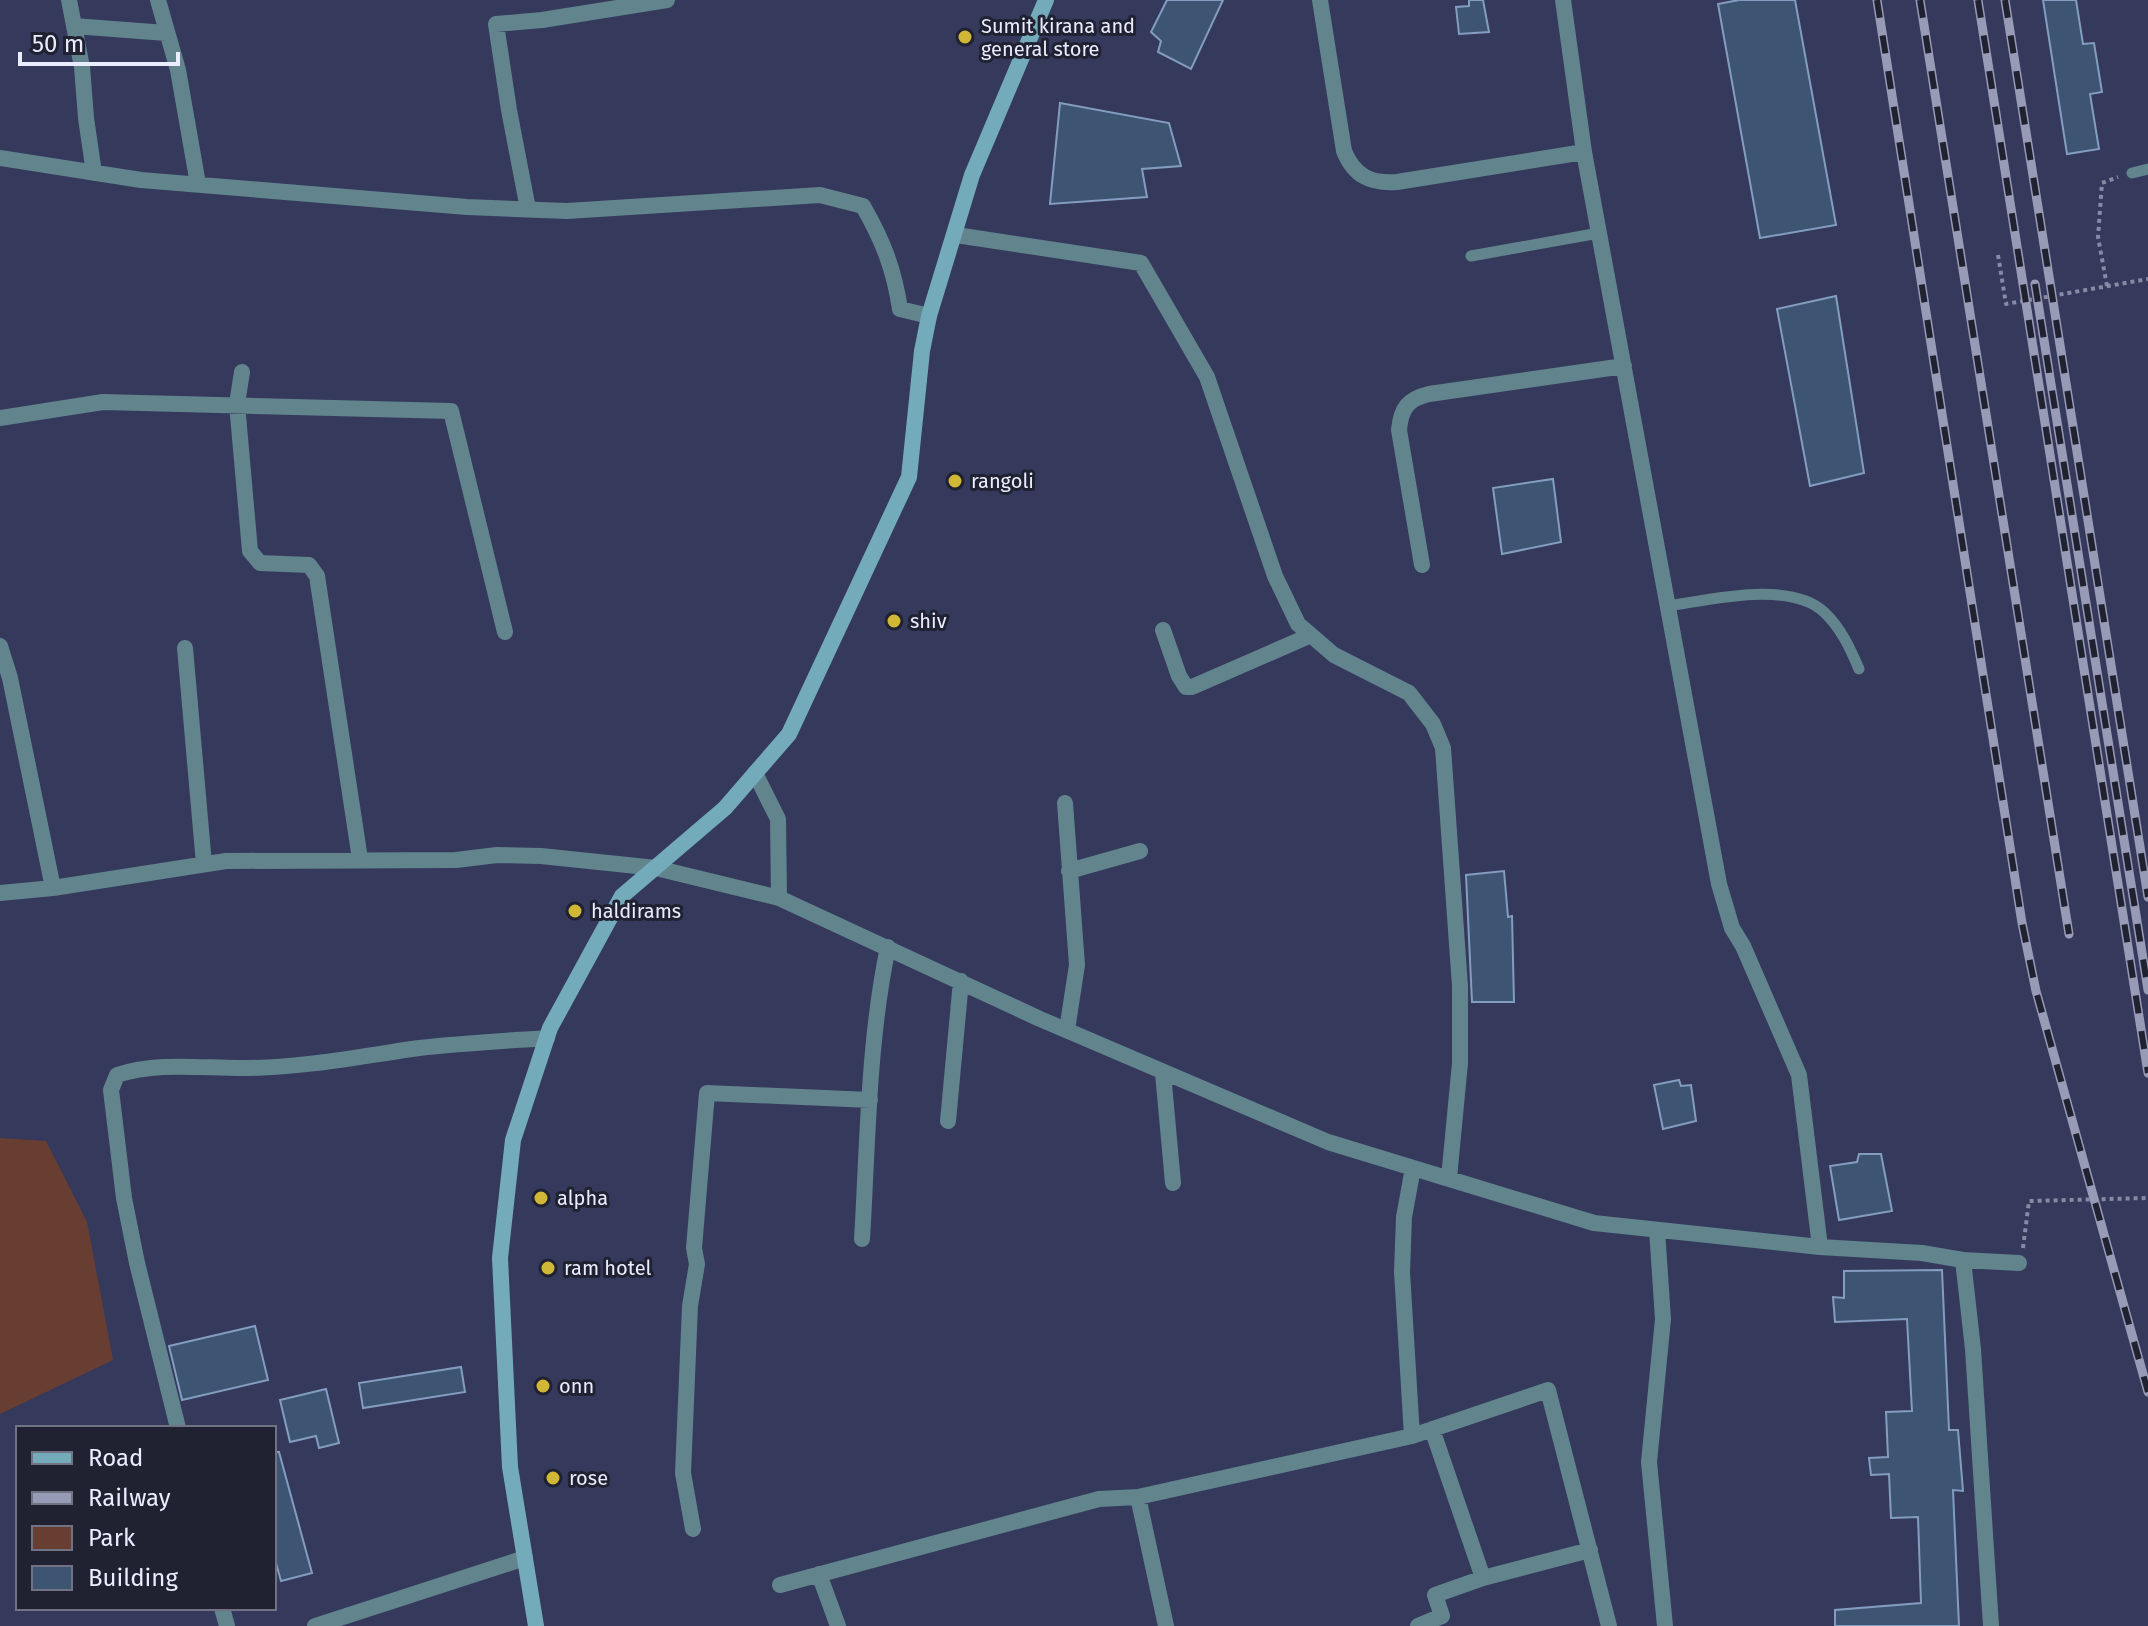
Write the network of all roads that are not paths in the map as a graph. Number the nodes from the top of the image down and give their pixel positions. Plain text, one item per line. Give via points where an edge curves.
1 (69, 0) edge
2 (158, 0) edge
3 (667, 0) edge
4 (1046, 0) edge
5 (1320, 0) edge
6 (1563, 0) edge
7 (74, 26) junction
8 (166, 33) junction
9 (1584, 152) junction
10 (0, 158) edge
11 (2148, 169) edge
12 (94, 173) junction
13 (2132, 173) road end
14 (198, 184) junction
15 (528, 209) junction
16 (1599, 233) junction
17 (956, 235) junction
18 (1471, 256) dead end
19 (929, 316) junction
20 (1624, 366) junction
21 (242, 372) dead end
22 (237, 404) junction
23 (0, 418) edge
24 (1422, 565) dead end
25 (1668, 606) junction
26 (1163, 630) dead end
27 (505, 632) dead end
28 (1309, 636) junction
29 (0, 646) edge
30 (185, 648) dead end
31 (1859, 669) dead end
32 (755, 773) junction
33 (1065, 803) dead end
34 (1140, 851) dead end
35 (360, 859) junction
36 (204, 864) junction
37 (656, 868) junction
38 (1069, 871) junction
39 (53, 888) junction
40 (0, 893) edge
41 (779, 898) junction
42 (888, 947) junction
43 (961, 981) junction
44 (1067, 1030) junction
45 (547, 1038) junction
46 (1163, 1073) junction
47 (870, 1100) junction
48 (948, 1121) dead end
49 (1413, 1168) junction
50 (1449, 1178) junction
51 (1173, 1183) dead end
52 (1657, 1230) junction
53 (862, 1239) dead end
54 (1820, 1247) junction
55 (1963, 1260) junction
56 (2019, 1263) road end
57 (178, 1426) edge
58 (1432, 1429) junction
59 (1412, 1436) junction
60 (1138, 1497) junction
61 (693, 1529) dead end
62 (1590, 1550) junction
63 (525, 1558) junction
64 (819, 1574) junction
65 (1483, 1578) junction
66 (780, 1585) dead end
67 (315, 1626) edge
68 (536, 1626) edge
69 (838, 1626) edge
70 (1166, 1626) edge
71 (1418, 1626) edge
72 (1609, 1626) edge
73 (1665, 1626) edge
74 (1991, 1626) edge

1 - 7 street
2 - 8 street
3 - 15 street via 496,24
4 - 17 main road via 972,175
5 - 9 street via 1344,151 1367,180 1397,182
6 - 9 street
7 - 8 street
7 - 12 street
8 - 14 street via 178,70
9 - 16 street
10 - 12 street
11 - 13 lane
12 - 14 street
14 - 15 street
15 - 19 street via 820,195 863,206 883,241 900,309
16 - 18 lane
16 - 20 street
17 - 19 main road
17 - 28 street via 1141,263 1207,377 1275,576
19 - 32 main road via 909,477 789,734
20 - 24 street via 1429,394 1406,404 1399,430
20 - 25 street
21 - 22 street
22 - 23 street via 103,402
22 - 27 street via 451,411
22 - 35 street via 250,551 260,563 309,565 317,576
25 - 31 lane via 1750,595 1803,599 1837,626
25 - 54 street via 1719,884 1732,928 1799,1075
26 - 28 street via 1186,687
28 - 50 street via 1334,655 1409,693 1433,724 1443,748 1460,986 1460,1063
29 - 39 street
30 - 36 street
32 - 37 main road via 725,808
32 - 41 street via 778,819
33 - 38 street
34 - 38 street
35 - 36 street
35 - 37 street via 541,856
36 - 39 street
37 - 41 street
37 - 45 main road via 622,896
38 - 44 street via 1077,965
39 - 40 street
41 - 42 street
42 - 43 street
42 - 47 street
43 - 44 street
43 - 48 street
44 - 46 street
45 - 57 street via 318,1063 170,1066 117,1075 111,1090 124,1198
45 - 63 main road via 513,1140 500,1258 510,1467
46 - 49 street via 1328,1142
46 - 51 street
47 - 53 street
47 - 61 street via 707,1093 683,1473
49 - 50 street
49 - 59 street via 1402,1272
50 - 52 street via 1594,1223
52 - 54 street
52 - 73 street via 1663,1319 1649,1462
54 - 55 street
55 - 56 street
55 - 74 street
58 - 59 street
58 - 62 street via 1548,1390
58 - 65 street
59 - 60 street
60 - 64 street via 1099,1499
60 - 70 street
62 - 65 street
62 - 72 street
63 - 67 street
63 - 68 main road
64 - 66 street
64 - 69 street
65 - 71 street via 1435,1595 1442,1616

